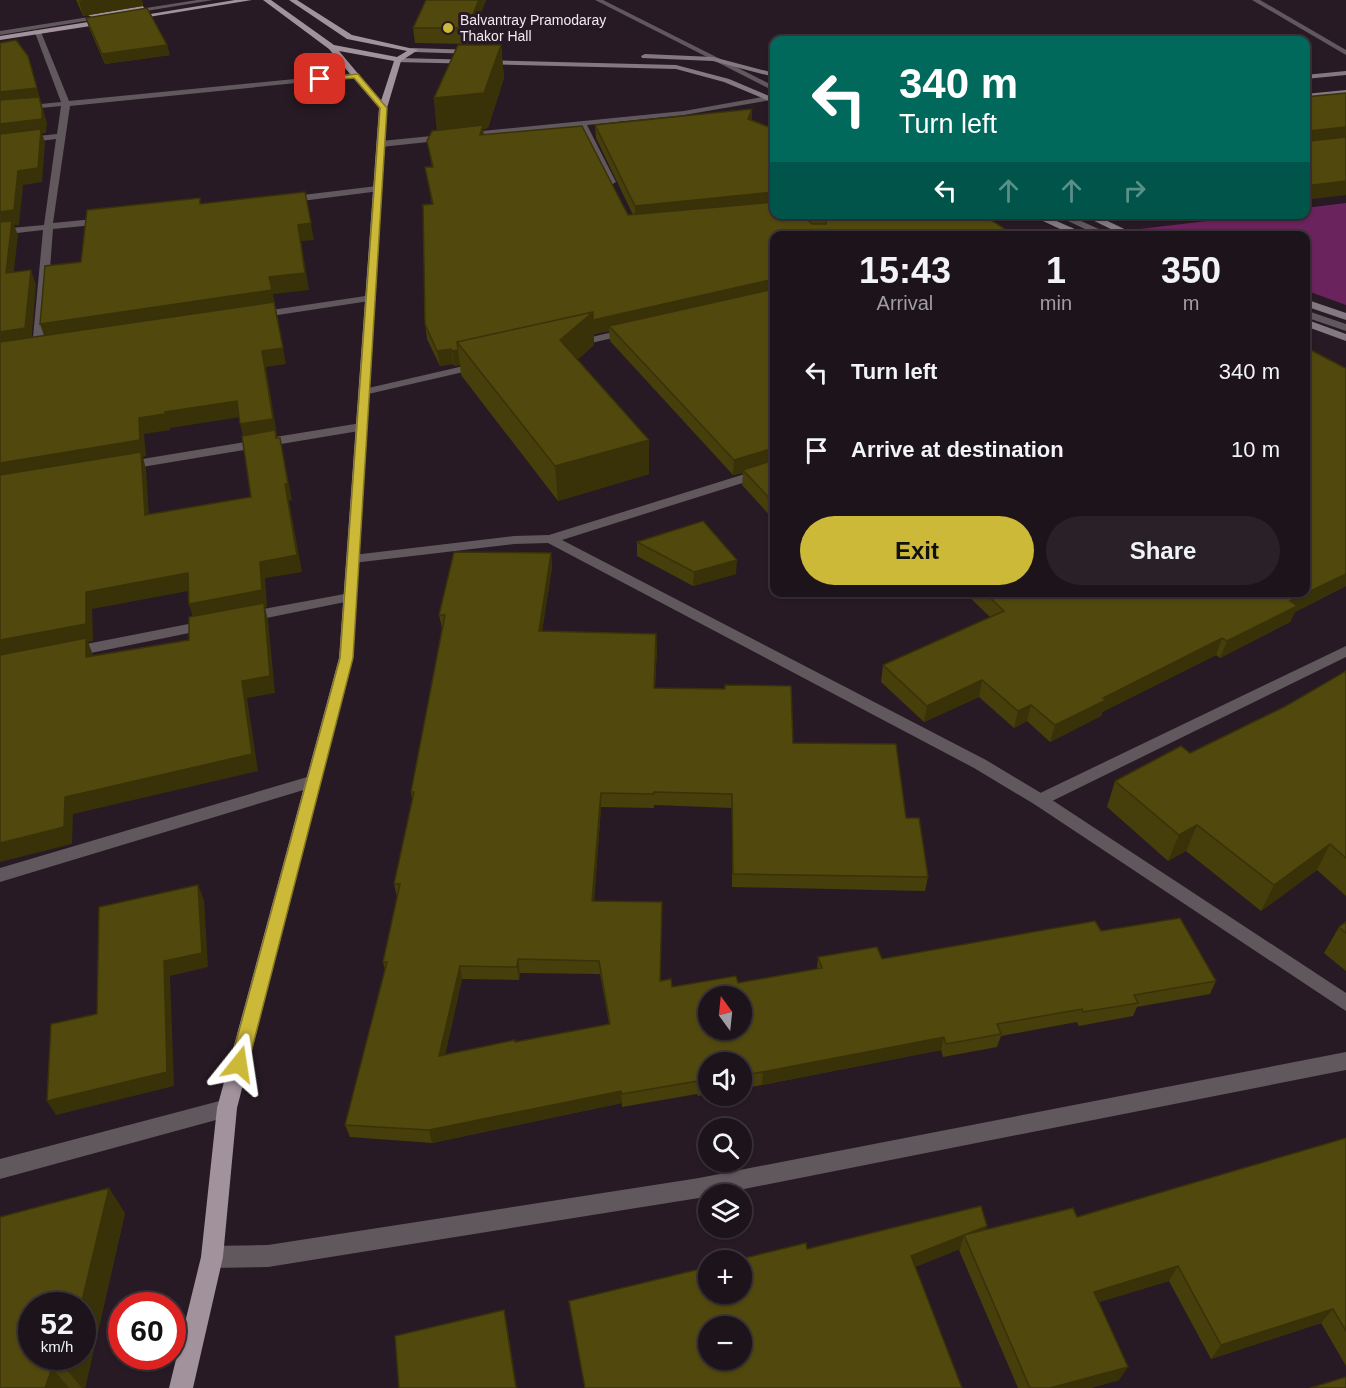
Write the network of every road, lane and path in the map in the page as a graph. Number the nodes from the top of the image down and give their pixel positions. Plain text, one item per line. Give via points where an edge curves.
1 (182, 0) edge
2 (210, 0) edge
3 (249, 0) edge
4 (266, 0) edge
5 (291, 0) edge
6 (598, 0) edge
7 (1255, 0) edge
8 (37, 32) junction
9 (0, 33) edge
10 (332, 47) junction
11 (414, 50) junction
12 (489, 52) edge
13 (1346, 53) edge
14 (630, 55) dead end
15 (713, 59) junction
16 (398, 60) junction
17 (1346, 73) edge
18 (770, 74) edge
19 (356, 75) junction
20 (1310, 77) edge
21 (770, 87) edge
22 (1346, 92) edge
23 (1310, 96) edge
24 (770, 98) edge
25 (770, 99) edge
26 (66, 103) junction
27 (383, 108) junction
28 (0, 110) edge
29 (582, 123) junction
30 (61, 136) junction
31 (0, 143) edge
32 (381, 144) junction
33 (377, 189) junction
34 (616, 194) edge
35 (277, 201) edge
36 (1044, 219) edge
37 (1070, 219) edge
38 (1095, 219) edge
39 (115, 220) edge
40 (48, 227) junction
41 (1071, 230) joint
42 (1067, 231) edge
43 (1097, 231) edge
44 (1123, 231) edge
45 (0, 232) edge
46 (372, 298) junction
47 (1310, 304) edge
48 (1310, 315) edge
49 (245, 317) edge
50 (1346, 318) edge
51 (1310, 324) edge
52 (1346, 328) edge
53 (637, 329) edge
54 (1346, 338) edge
55 (39, 348) edge
56 (557, 348) edge
57 (489, 363) edge
58 (364, 392) junction
59 (361, 427) junction
60 (117, 468) edge
61 (770, 470) edge
62 (550, 539) junction
63 (352, 559) junction
64 (350, 597) junction
65 (1346, 651) edge
66 (58, 654) edge
67 (314, 781) junction
68 (1040, 800) junction
69 (0, 875) edge
70 (1346, 1003) edge
71 (1346, 1061) edge
72 (227, 1107) junction
73 (0, 1169) edge
74 (212, 1257) junction
75 (180, 1388) edge

1 - 9 main road
2 - 9 street
3 - 8 main road
4 - 10 main road
5 - 11 main road via 350,37
6 - 15 street
7 - 13 street
8 - 9 main road
8 - 26 street
10 - 16 main road
10 - 19 main road
11 - 12 main road
11 - 16 main road
14 - 15 main road
15 - 18 main road
15 - 21 street
16 - 24 main road via 676,67 742,84
16 - 27 main road
17 - 20 main road
19 - 26 street
19 - 27 main road
22 - 23 main road
25 - 29 street
26 - 28 street
26 - 30 street
27 - 32 main road
29 - 32 street
29 - 34 street
30 - 31 street
30 - 40 street
32 - 33 main road
33 - 35 street
33 - 46 main road
36 - 41 main road
37 - 43 street
38 - 44 main road
39 - 40 street
40 - 45 street
40 - 55 street
41 - 42 street
46 - 49 street
46 - 58 main road
47 - 50 main road
48 - 52 street
51 - 54 main road
53 - 56 street
57 - 58 street
58 - 59 main road
59 - 60 street
59 - 63 main road
61 - 62 street
62 - 63 street
62 - 68 street via 980,764
63 - 64 main road
64 - 66 street
64 - 67 main road via 346,658
65 - 68 street
67 - 69 street
67 - 72 main road
68 - 70 street
71 - 74 street via 699,1188 268,1256
72 - 73 street
72 - 74 main road
74 - 75 main road

